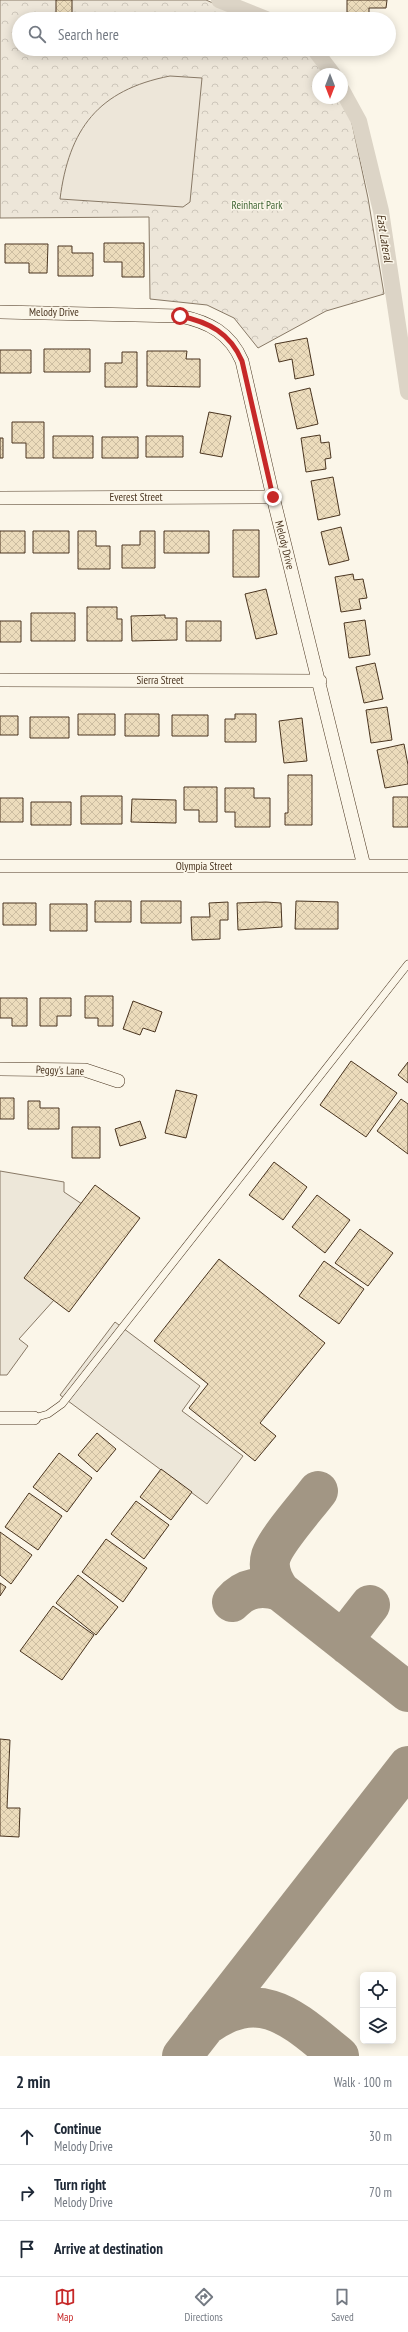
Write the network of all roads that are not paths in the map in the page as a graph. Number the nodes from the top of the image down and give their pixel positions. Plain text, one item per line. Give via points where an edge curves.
1 (0, 312) edge
2 (273, 497) junction
3 (0, 498) edge
4 (0, 680) edge
5 (320, 681) junction
6 (0, 866) edge
7 (364, 866) junction
8 (408, 866) edge
9 (408, 964) edge
10 (0, 1069) edge
11 (118, 1081) dead end
12 (0, 1418) edge
13 (34, 1418) joint

1 - 2 street, Melody Drive via 180,316 214,326 237,348 242,361
2 - 3 street, Everest Street
2 - 5 street, Melody Drive
4 - 5 street, Sierra Street
5 - 7 street, Melody Drive
6 - 7 street, Olympia Street
7 - 8 street, Olympia Street
9 - 13 lane via 62,1404 48,1414
10 - 11 street, Peggy's Lane via 85,1070
12 - 13 street

